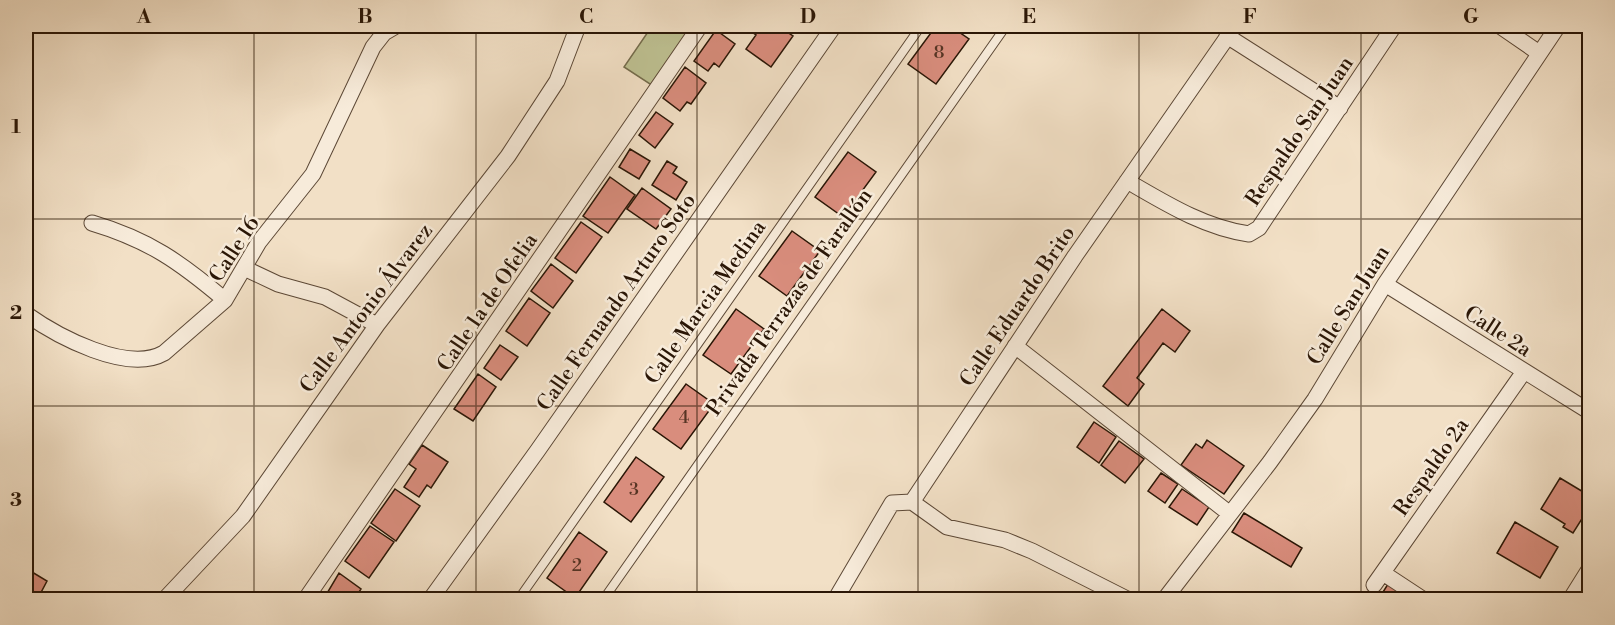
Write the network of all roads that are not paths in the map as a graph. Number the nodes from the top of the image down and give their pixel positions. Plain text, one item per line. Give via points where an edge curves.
1 (396, 26) edge
2 (578, 26) edge
3 (700, 26) edge
4 (834, 26) edge
5 (921, 26) edge
6 (1006, 26) edge
7 (1394, 26) edge
8 (1500, 26) edge
9 (1558, 26) edge
10 (1231, 31) edge
11 (1539, 54) junction
12 (1340, 108) junction
13 (1127, 181) junction
14 (92, 223) dead end
15 (244, 268) junction
16 (1385, 284) junction
17 (225, 300) junction
18 (26, 314) edge
19 (376, 325) junction
20 (1015, 346) junction
21 (1523, 373) junction
22 (1590, 412) edge
23 (912, 502) junction
24 (1230, 514) junction
25 (1590, 568) edge
26 (164, 600) edge
27 (306, 600) edge
28 (430, 600) edge
29 (518, 600) edge
30 (603, 600) edge
31 (835, 600) edge
32 (1129, 600) edge
33 (1164, 600) edge
34 (1424, 600) edge
35 (1570, 600) edge

1 - 15 street, Calle 16 via 373,47 314,174
2 - 19 street, Calle Antonio Álvarez via 557,81 514,147
3 - 27 street, Calle 1a de Ofelia
4 - 28 street, Calle Fernando Arturo Soto
5 - 29 lane, Calle Marcia Medina
6 - 30 lane, Privada Terrazas de Farallón
7 - 12 street, Respaldo San Juan
8 - 11 street
9 - 11 street, Calle San Juan
10 - 12 street
10 - 13 street, Calle Eduardo Brito
11 - 16 street, Calle San Juan
12 - 13 street, Respaldo San Juan via 1258,228 1249,234 1232,232 1177,210
13 - 20 street, Calle Eduardo Brito
14 - 17 street via 157,248
15 - 17 street, Calle 16
15 - 19 street via 278,284 325,297
16 - 21 street, Calle 2a
16 - 24 street, Calle San Juan via 1315,399
17 - 18 street, Calle 16 via 153,359 92,350 47,329
19 - 26 street, Calle Antonio Álvarez via 243,516
20 - 23 street, Calle Eduardo Brito
20 - 24 street
21 - 22 street, Calle 2a
21 - 34 street, Respaldo 2a via 1378,579
23 - 31 street via 892,503
23 - 32 street via 947,526 1005,540
24 - 33 street, Calle San Juan
25 - 35 street

